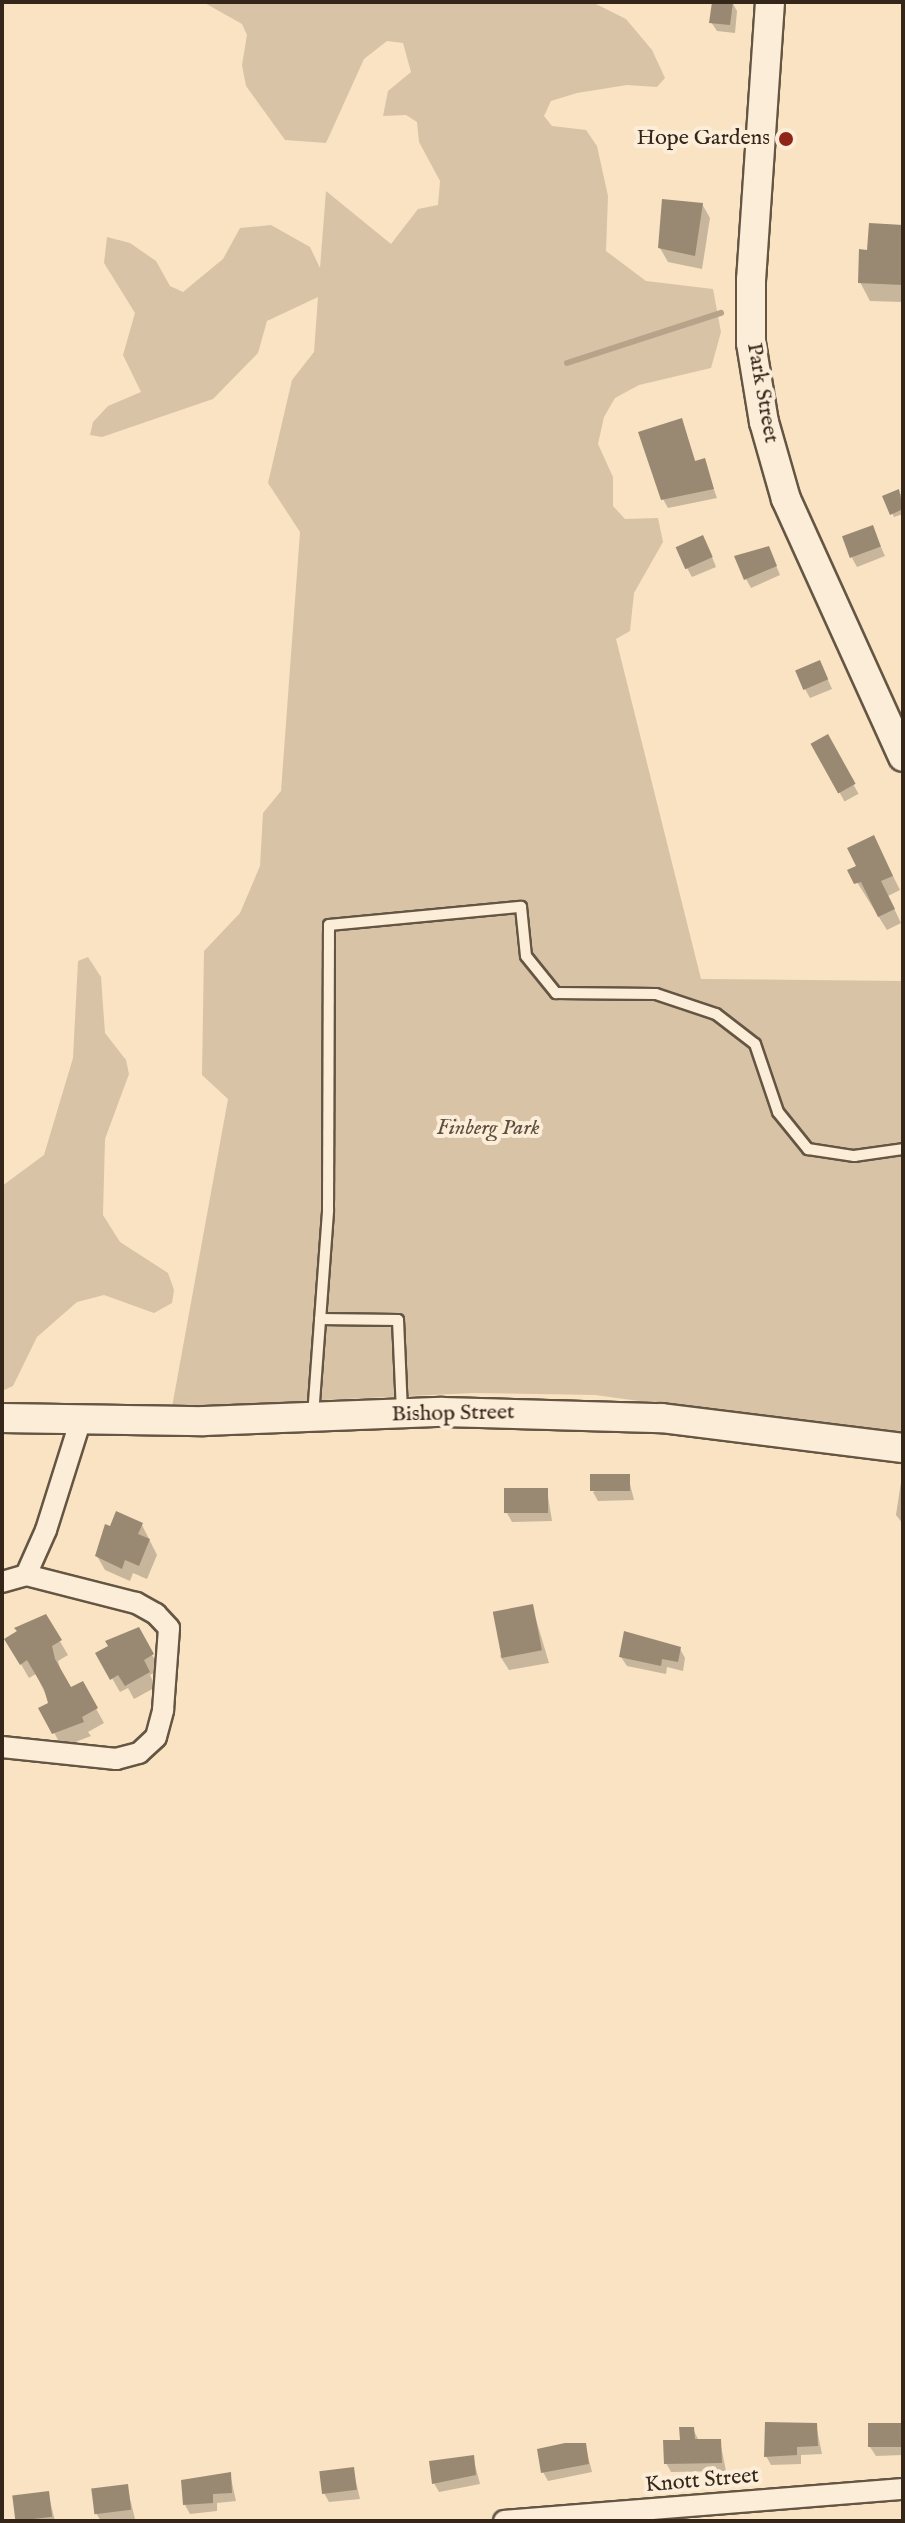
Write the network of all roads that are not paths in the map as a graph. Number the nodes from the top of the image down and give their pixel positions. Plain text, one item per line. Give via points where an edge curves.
1 (770, 2) edge
2 (903, 757) edge
3 (903, 1149) edge
4 (320, 1319) junction
5 (402, 1414) junction
6 (2, 1418) edge
7 (313, 1418) junction
8 (80, 1422) junction
9 (903, 1448) edge
10 (26, 1575) junction
11 (2, 1582) edge
12 (2, 1747) edge
13 (903, 2489) edge
14 (504, 2521) edge

1 - 2 street, Park Street via 751,280 751,343 764,422 786,499
3 - 4 lane via 854,1156 808,1149 778,1112 755,1044 716,1014 656,994 556,993 526,956 521,907 329,925 331,1115
4 - 5 lane via 398,1320
4 - 7 lane
5 - 7 street, Bishop Street
5 - 9 street, Bishop Street via 662,1418
6 - 8 street, Bishop Street
7 - 8 street, Bishop Street
8 - 10 street
10 - 11 street
10 - 12 street via 136,1603 156,1614 169,1628 163,1710 156,1737 139,1753 116,1759
13 - 14 street, Knott Street

